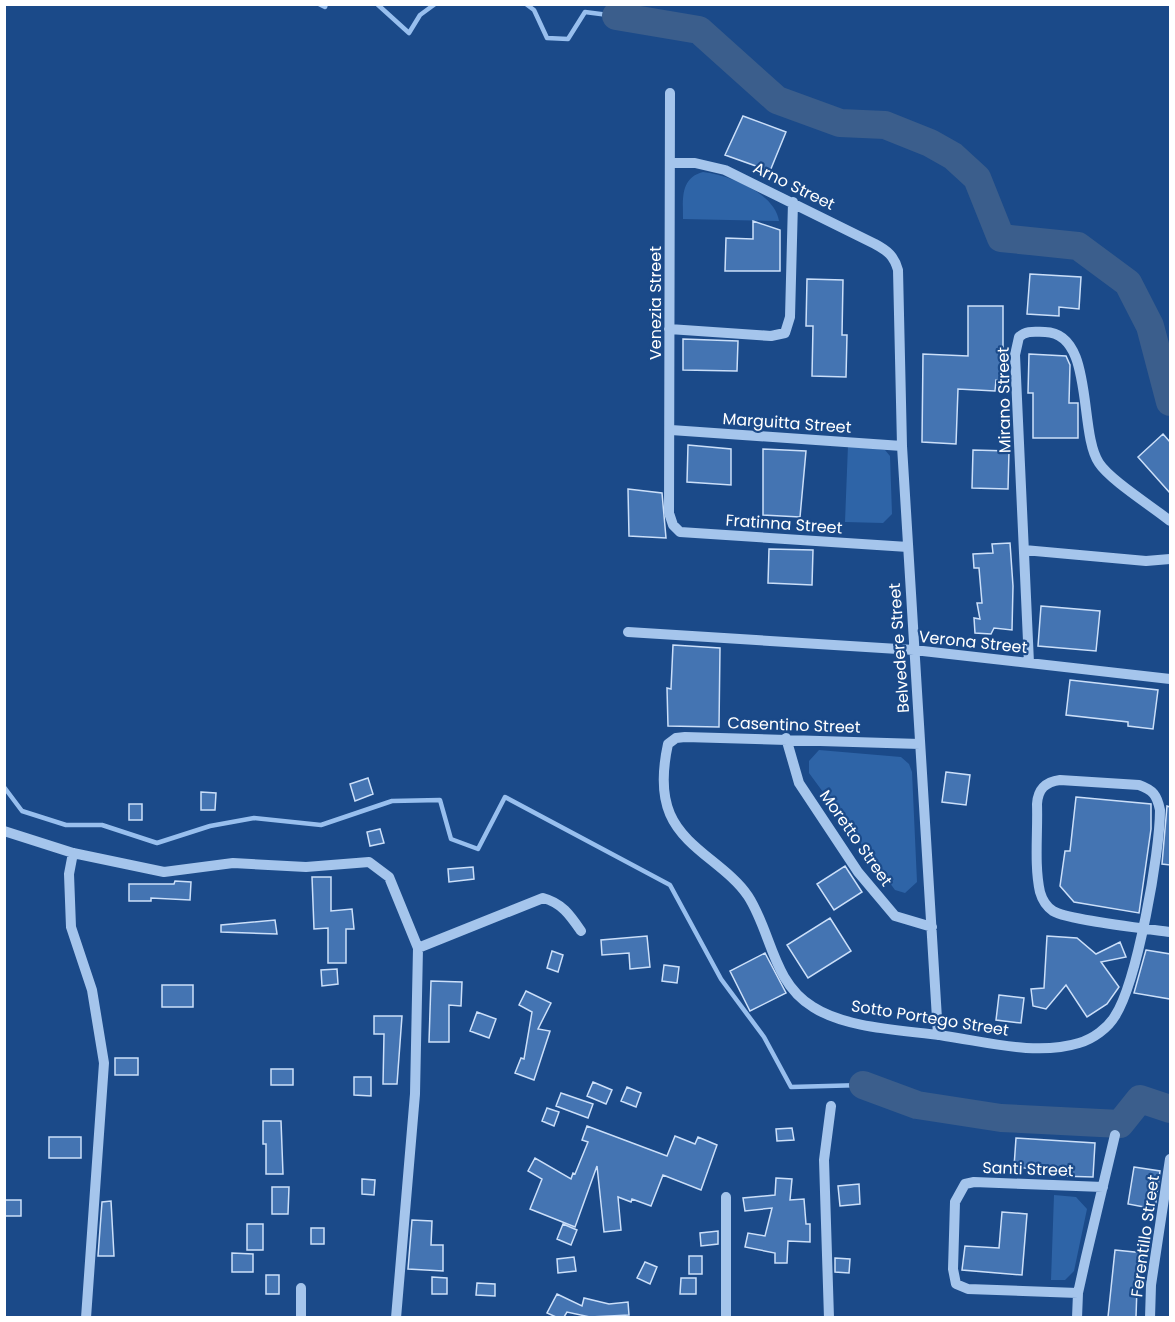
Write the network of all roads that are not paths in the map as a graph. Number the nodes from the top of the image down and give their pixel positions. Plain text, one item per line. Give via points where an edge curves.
1 (670, 93) dead end
2 (672, 163) junction
3 (793, 202) junction
4 (895, 259) joint
5 (669, 329) junction
6 (670, 430) junction
7 (902, 446) junction
8 (669, 513) joint
9 (1170, 521) edge
10 (908, 547) junction
11 (1024, 550) junction
12 (1170, 559) edge
13 (628, 632) dead end
14 (914, 650) junction
15 (1029, 663) junction
16 (1170, 679) edge
17 (786, 738) junction
18 (668, 744) joint
19 (920, 744) junction
20 (4, 831) edge
21 (73, 853) junction
22 (932, 927) junction
23 (1142, 928) junction
24 (581, 931) dead end
25 (1170, 932) edge
26 (418, 948) junction
27 (938, 1035) junction
28 (831, 1106) dead end
29 (1116, 1135) dead end
30 (1170, 1158) edge
31 (1103, 1187) junction
32 (726, 1197) dead end
33 (302, 1288) dead end
34 (1078, 1293) junction
35 (86, 1317) edge
36 (301, 1317) edge
37 (396, 1317) edge
38 (726, 1317) edge
39 (829, 1317) edge
40 (1077, 1317) edge
41 (1150, 1317) edge

1 - 2 street, Venezia Street
2 - 3 street, Arno Street via 711,165
2 - 5 street, Venezia Street
3 - 4 street, Arno Street via 888,250
3 - 5 street via 790,326 785,333 771,336
4 - 7 street, Belvedere Street
5 - 6 street, Venezia Street
6 - 7 street, Marguitta Street
6 - 8 street, Venezia Street
7 - 10 street, Belvedere Street
8 - 10 street, Fratinna Street via 680,532
9 - 11 street, Mirano Street via 1098,462 1076,357 1067,339 1053,332 1025,332 1019,337 1015,355
10 - 14 street, Belvedere Street
11 - 12 street via 1146,561
11 - 15 street, Mirano Street
13 - 14 street, Verona Street
14 - 15 street, Verona Street
14 - 19 street, Belvedere Street
15 - 16 street, Verona Street
17 - 18 street, Casentino Street via 676,738
17 - 19 street, Casentino Street
17 - 22 street, Moretto Street via 799,783 858,872 895,916
18 - 27 street, Sotto Portego Street via 664,800 672,818 746,894 781,974 794,993 833,1017
19 - 22 street, Belvedere Street
20 - 21 street
21 - 26 street via 164,872 233,863 306,867 369,862 389,877
21 - 35 street via 69,874 71,927 92,990 104,1063
22 - 27 street, Belvedere Street
23 - 23 street via 1061,914 1046,904 1039,878 1037,804 1038,795 1050,781 1139,785 1151,789 1158,798 1160,824
23 - 25 street
23 - 27 street, Sotto Portego Street via 1124,999 1114,1018 1082,1042 1060,1047 1022,1047
24 - 26 street via 567,910 543,898
26 - 37 street via 415,1094
28 - 39 street via 824,1160
29 - 31 street
30 - 41 street, Ferentillo Street via 1151,1285
31 - 34 street
31 - 34 street, Santi Street via 974,1182 965,1184 955,1202 956,1284 968,1290
32 - 38 street
33 - 36 street
34 - 40 street

